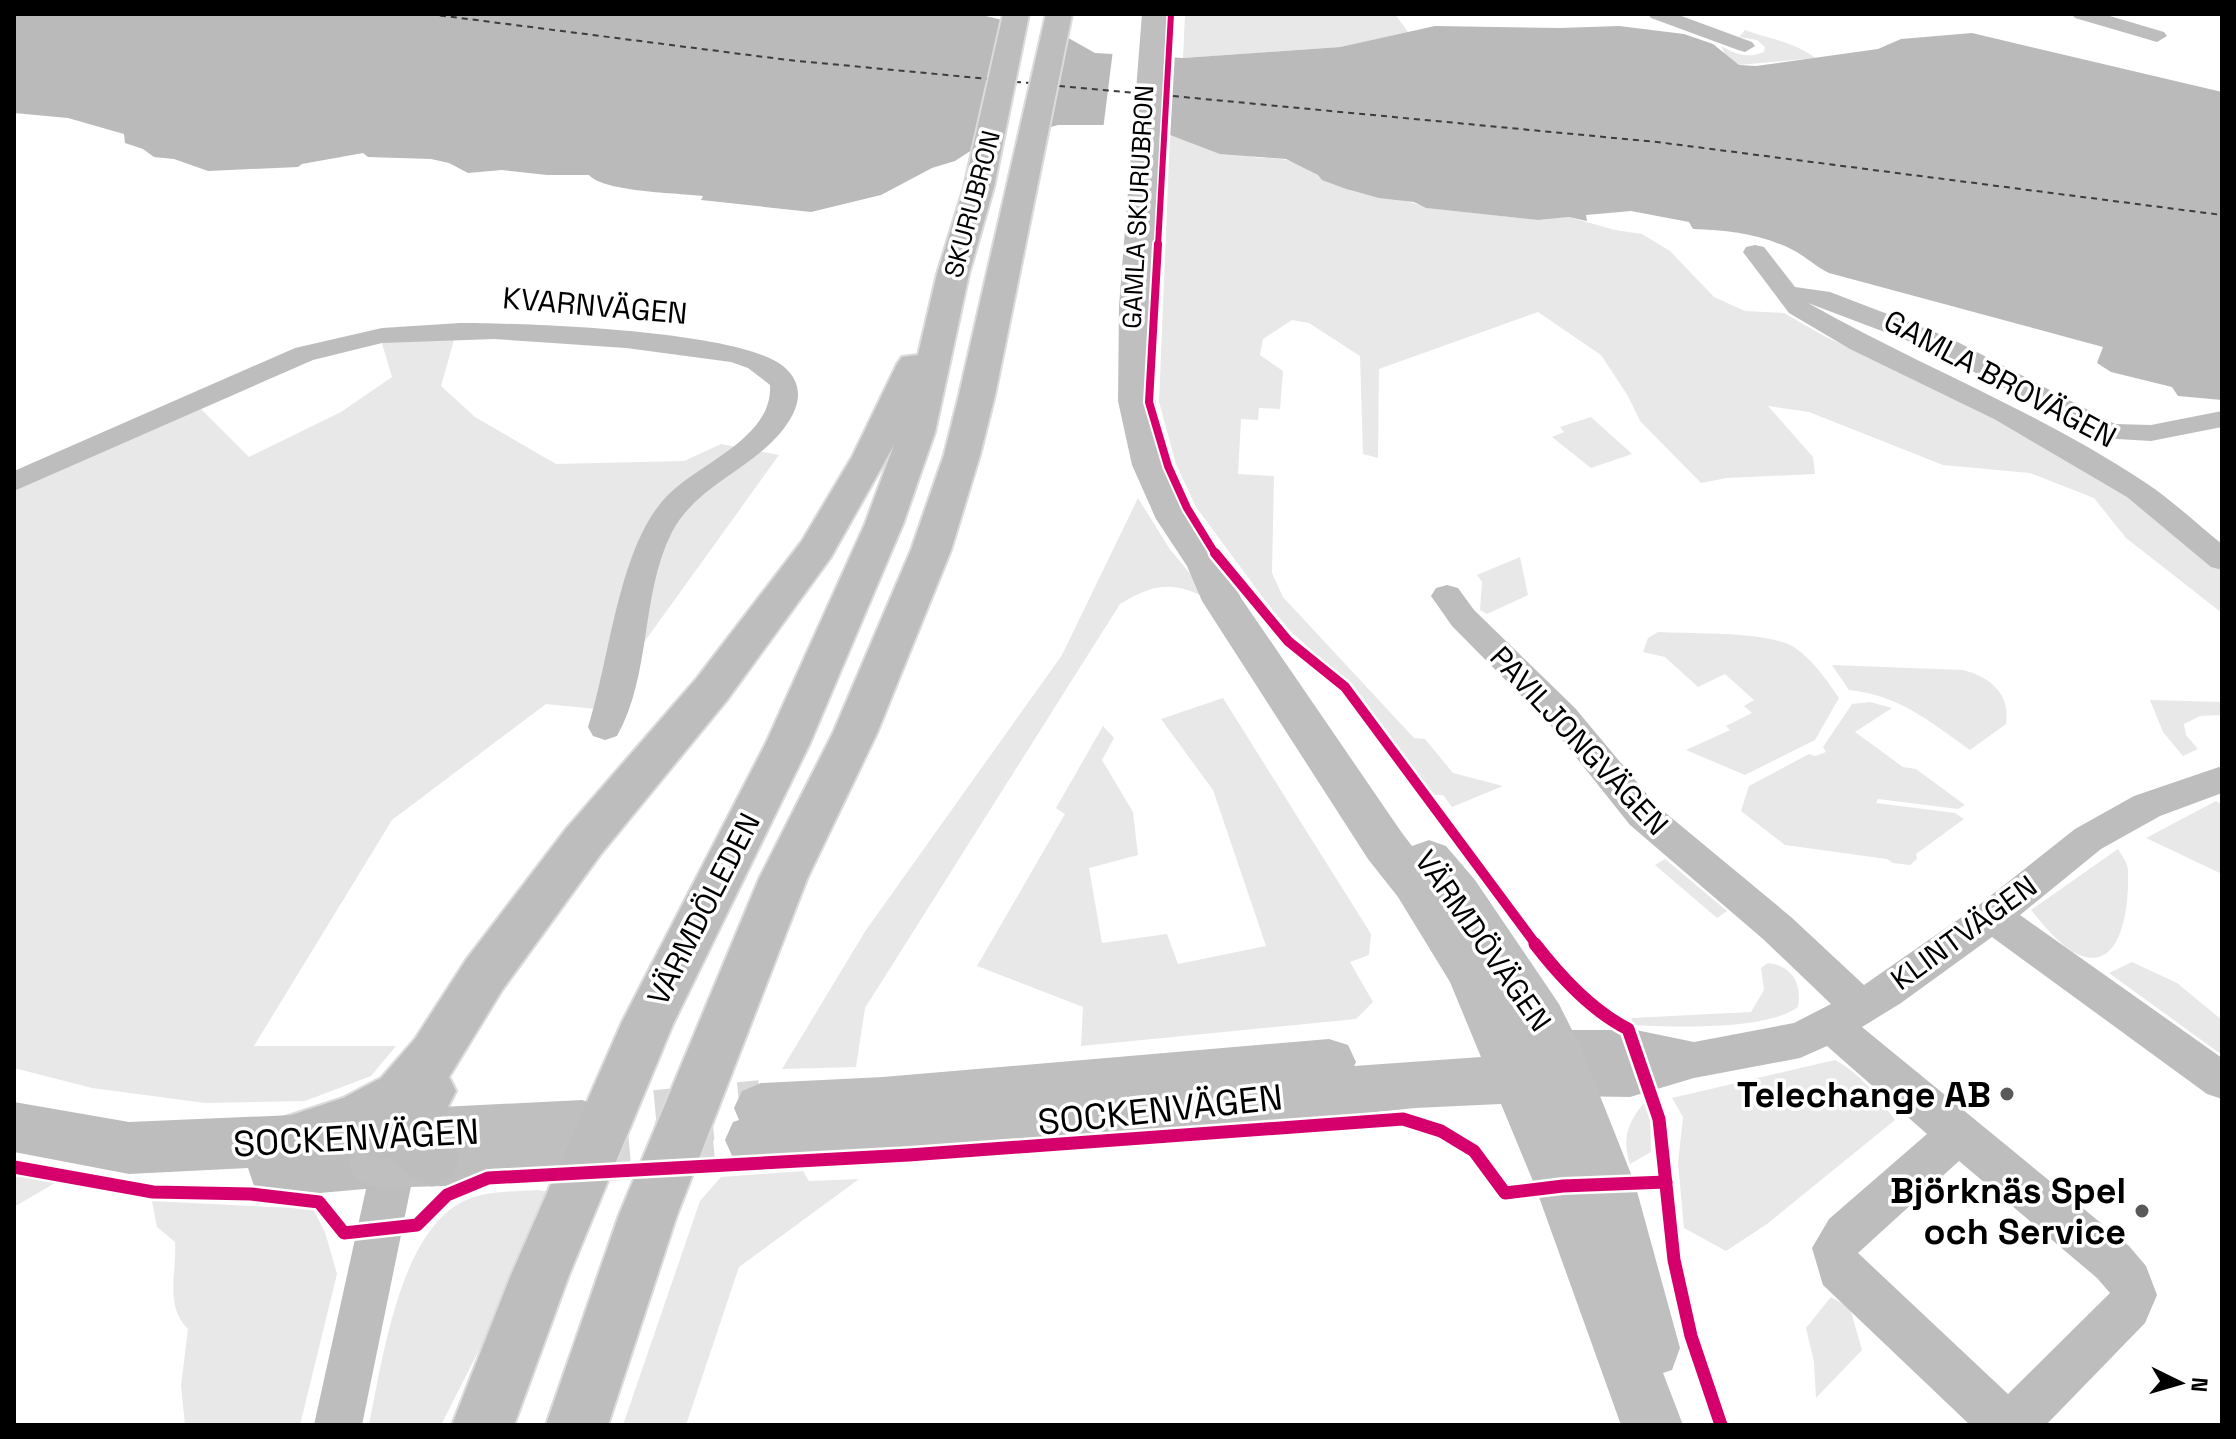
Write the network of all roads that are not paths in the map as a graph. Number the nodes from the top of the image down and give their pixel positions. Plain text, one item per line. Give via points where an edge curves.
1 (1016, 14) edge
2 (1059, 14) edge
3 (1155, 14) edge
4 (1658, 14) edge
5 (2082, 14) edge
6 (2157, 36) dead end
7 (1745, 46) dead end
8 (1755, 252) dead end
9 (1786, 293) junction
10 (913, 393) junction
11 (977, 395) joint
12 (1136, 401) joint
13 (2222, 419) edge
14 (14, 482) edge
15 (2222, 560) edge
16 (1447, 596) dead end
17 (605, 727) dead end
18 (2222, 779) edge
19 (1992, 916) junction
20 (1846, 1016) junction
21 (1535, 1063) junction
22 (2222, 1081) edge
23 (757, 1124) tunnel mouth
24 (14, 1127) edge
25 (1958, 1134) junction
26 (398, 1141) junction
27 (578, 1141) tunnel mouth
28 (129, 1148) junction
29 (338, 1425) edge
30 (483, 1425) edge
31 (577, 1425) edge
32 (1652, 1425) edge
33 (1670, 1425) edge

1 - 10 main road, SKURUBRON via 979,187
2 - 11 main road, SKURUBRON
3 - 12 main road, GAMLA SKURUBRON via 1135,306
4 - 7 street
5 - 6 street
8 - 9 street, GAMLA BROVÄGEN
9 - 13 street via 1821,297 1941,344 2110,432 2151,433
9 - 15 street, GAMLA BROVÄGEN via 1798,308 1838,332 2004,413 2137,490
10 - 26 main road via 817,548 712,689 583,842 516,935
10 - 30 main road, VÄRMDÖLEDEN via 917,432 884,524 788,743 648,1022 540,1275
11 - 31 main road, VÄRMDÖLEDEN via 931,550 884,666 783,879 648,1215
12 - 21 main road, VÄRMDÖVÄGEN via 1151,465 1222,601
14 - 17 street, KVARNVÄGEN via 304,354 351,340 566,332 703,349 764,365 779,375 785,389 779,413 768,429 697,484 660,524 643,570
16 - 20 street, PAVILJONGVÄGEN via 1563,717 1643,815 1777,928
18 - 19 street, KLINTVÄGEN via 2147,806 2088,839
19 - 20 street, KLINTVÄGEN
19 - 22 street
20 - 21 street, KLINTVÄGEN via 1800,1040 1694,1060 1630,1079
20 - 25 street, PAVILJONGVÄGEN
21 - 23 main road, SOCKENVÄGEN via 1415,1084 1065,1119
21 - 32 main road, VÄRMDÖVÄGEN via 1563,1186
21 - 33 main road, VÄRMDÖVÄGEN via 1607,1184
24 - 28 main road, SOCKENVÄGEN
25 - 25 street, PAVILJONGVÄGEN via 1834,1248 1839,1269 1994,1414 2019,1418 2129,1307 2134,1295 2113,1262
26 - 27 main road, SOCKENVÄGEN
26 - 28 main road, SOCKENVÄGEN
26 - 28 main road, SOCKENVÄGEN via 259,1172 175,1168
26 - 29 street

